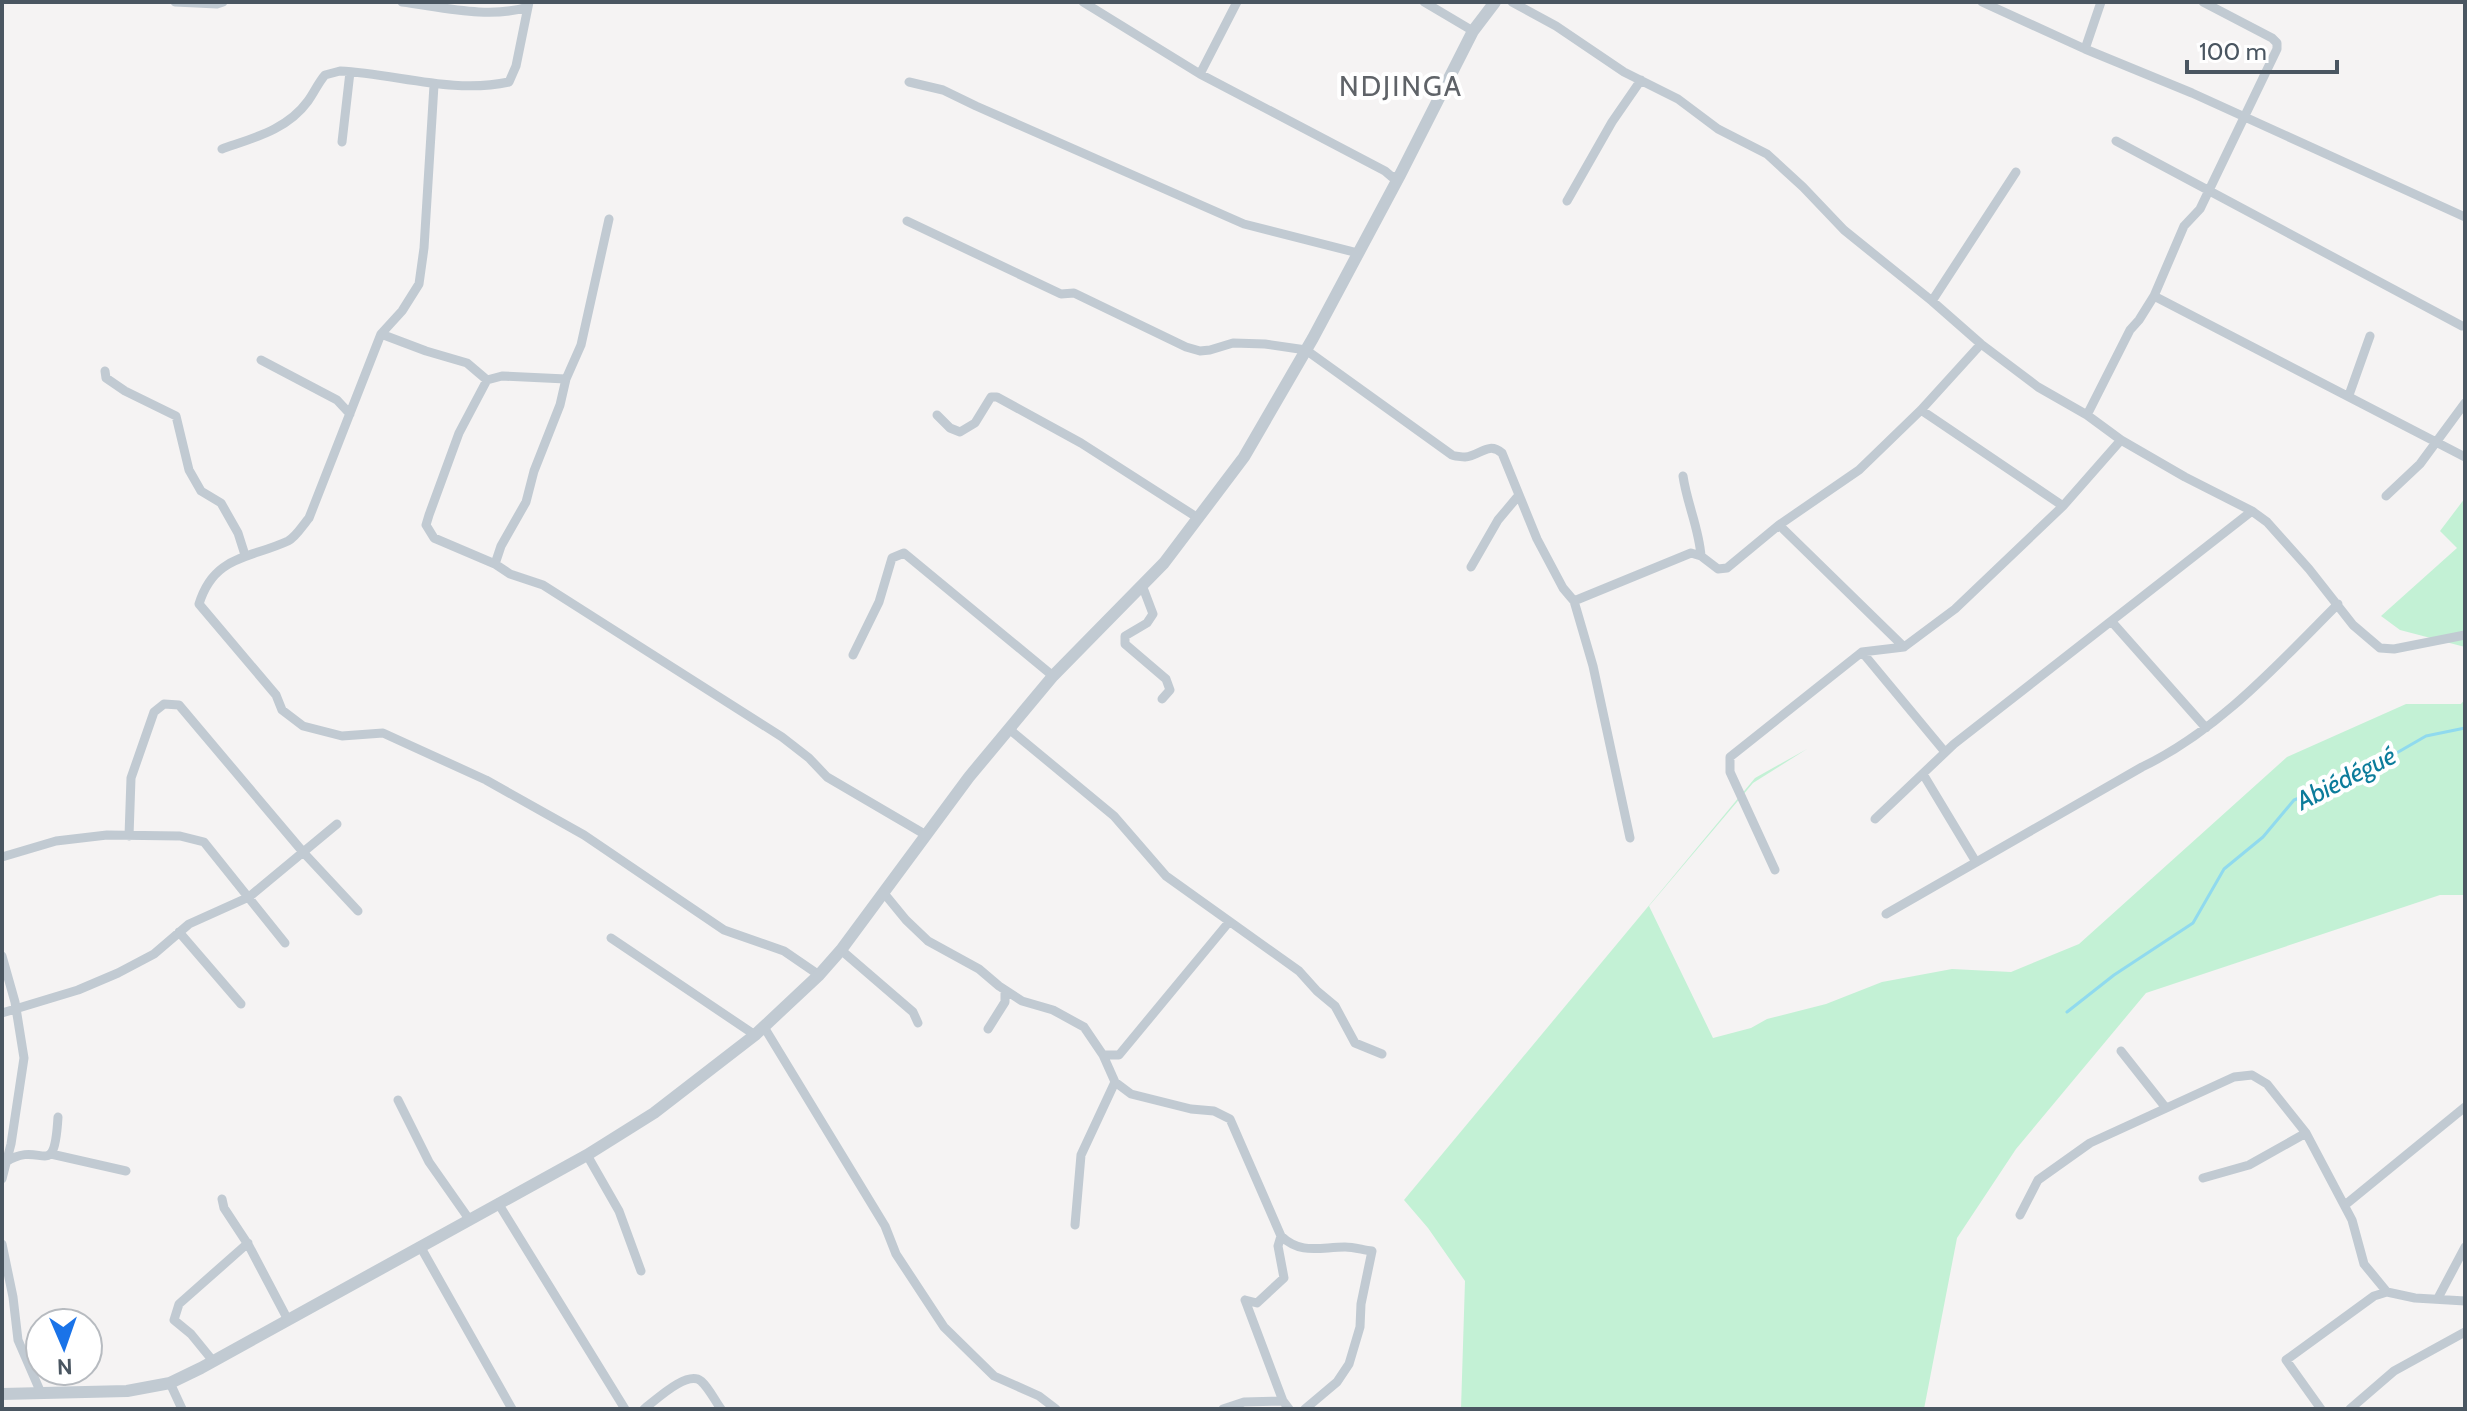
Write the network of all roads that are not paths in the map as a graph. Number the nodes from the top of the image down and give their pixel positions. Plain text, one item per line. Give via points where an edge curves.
1 (175, 2) edge
2 (223, 2) edge
3 (402, 2) edge
4 (1083, 2) edge
5 (1237, 2) edge
6 (1424, 2) edge
7 (1495, 2) edge
8 (1512, 2) edge
9 (1982, 2) edge
10 (2101, 2) edge
11 (2203, 2) edge
12 (528, 5) edge
13 (1473, 31) junction
14 (2085, 49) junction
15 (350, 72) junction
16 (1200, 74) junction
17 (1641, 80) junction
18 (909, 82) dead end
19 (434, 85) junction
20 (2243, 117) junction
21 (2116, 141) dead end
22 (342, 142) dead end
23 (222, 149) dead end
24 (2016, 172) dead end
25 (1399, 176) junction
26 (2209, 190) junction
27 (1567, 201) dead end
28 (2465, 217) edge
29 (609, 219) dead end
30 (907, 221) dead end
31 (1358, 253) junction
32 (2154, 296) junction
33 (1932, 301) junction
34 (2462, 326) dead end
35 (381, 334) junction
36 (2370, 336) dead end
37 (1981, 344) junction
38 (1306, 350) junction
39 (261, 360) dead end
40 (105, 371) dead end
41 (566, 379) junction
42 (487, 380) junction
43 (2349, 395) junction
44 (2465, 403) edge
45 (1921, 410) junction
46 (350, 414) junction
47 (937, 415) dead end
48 (2087, 415) junction
49 (2121, 440) junction
50 (2436, 442) junction
51 (2465, 457) edge
52 (1683, 476) dead end
53 (1519, 495) junction
54 (2386, 496) dead end
55 (2063, 506) junction
56 (2252, 511) junction
57 (1198, 518) junction
58 (1779, 525) junction
59 (245, 555) junction
60 (1701, 556) junction
61 (495, 564) junction
62 (1471, 567) dead end
63 (1142, 585) junction
64 (1574, 601) junction
65 (2338, 604) junction
66 (2112, 622) junction
67 (2465, 635) edge
68 (1904, 647) junction
69 (1862, 652) junction
70 (853, 655) dead end
71 (1053, 676) junction
72 (1162, 699) dead end
73 (2206, 728) junction
74 (1009, 729) junction
75 (1945, 752) junction
76 (1923, 774) junction
77 (1875, 819) dead end
78 (337, 824) dead end
79 (926, 835) junction
80 (129, 836) junction
81 (1630, 838) dead end
82 (303, 852) junction
83 (2, 857) edge
84 (1976, 862) junction
85 (1775, 870) dead end
86 (883, 892) junction
87 (249, 897) junction
88 (358, 911) dead end
89 (1886, 914) dead end
90 (1229, 922) junction
91 (179, 932) junction
92 (611, 938) dead end
93 (285, 943) dead end
94 (841, 950) junction
95 (2, 956) edge
96 (819, 975) junction
97 (1005, 990) junction
98 (241, 1004) dead end
99 (16, 1010) junction
100 (2, 1013) edge
101 (918, 1023) dead end
102 (988, 1029) dead end
103 (760, 1031) junction
104 (2121, 1051) dead end
105 (1382, 1054) dead end
106 (1103, 1055) junction
107 (1115, 1082) junction
108 (398, 1100) dead end
109 (2465, 1107) edge
110 (2166, 1108) junction
111 (58, 1117) dead end
112 (2306, 1133) junction
113 (51, 1154) junction
114 (587, 1155) junction
115 (6, 1162) junction
116 (126, 1171) dead end
117 (2203, 1178) dead end
118 (2, 1179) edge
119 (222, 1199) dead end
120 (498, 1203) junction
121 (2345, 1205) junction
122 (2020, 1215) dead end
123 (469, 1219) junction
124 (1075, 1225) dead end
125 (1281, 1236) junction
126 (248, 1243) junction
127 (2, 1244) edge
128 (420, 1246) junction
129 (2465, 1247) edge
130 (641, 1271) dead end
131 (2387, 1292) junction
132 (2438, 1298) junction
133 (2465, 1301) edge
134 (288, 1320) junction
135 (2465, 1332) edge
136 (213, 1361) junction
137 (170, 1383) junction
138 (2, 1393) edge
139 (41, 1393) junction
140 (1288, 1407) edge
141 (182, 1409) edge
142 (512, 1409) edge
143 (625, 1409) edge
144 (644, 1409) edge
145 (721, 1409) edge
146 (1056, 1409) edge
147 (1223, 1409) edge
148 (1305, 1409) edge
149 (2321, 1409) edge
150 (2350, 1409) edge

1 - 2 street
3 - 12 street via 466,11 512,12
4 - 16 street
5 - 16 street
6 - 13 street
7 - 13 street
8 - 17 street
9 - 14 street
10 - 14 street
11 - 20 street via 2277,43
12 - 19 street via 509,82
13 - 25 street
14 - 20 street
15 - 19 street
15 - 22 street
15 - 23 street via 325,75 292,118 271,132
16 - 25 street via 1392,177
17 - 27 street
17 - 33 street via 1767,154 1844,230
18 - 31 street via 943,90 1244,224
19 - 35 street via 419,284
20 - 26 street
20 - 28 street
21 - 26 street
24 - 33 street
25 - 31 street
26 - 32 street via 2184,226
26 - 34 street
29 - 41 street via 581,345
30 - 38 street via 1186,347 1200,351 1249,343
31 - 38 street
32 - 43 street
32 - 48 street via 2130,330
33 - 37 street
35 - 42 street via 467,363
35 - 46 street
36 - 43 street
37 - 45 street
37 - 48 street via 2038,387
38 - 53 street via 1452,455 1497,448
38 - 57 street via 1244,457
39 - 46 street via 337,400
40 - 59 street via 106,378 125,391 176,416 189,470 201,491 221,503
41 - 42 street
41 - 61 street via 526,502
42 - 61 street via 459,433 426,525 434,538
43 - 50 street
44 - 50 street
45 - 55 street
45 - 58 street via 1859,470
46 - 59 street via 309,518 291,540
47 - 57 street via 960,432 975,423 991,397 997,397
48 - 49 street
49 - 55 street
49 - 56 street
50 - 51 street
50 - 54 street
52 - 60 street
53 - 62 street
53 - 64 street via 1537,539
55 - 68 street via 1955,609
56 - 65 street
56 - 66 street
57 - 63 street
58 - 60 street via 1727,568 1718,569
58 - 68 street
59 - 96 street via 212,576 199,604 276,695 282,710 303,726 342,736 383,733 486,780 584,835 724,930 784,951
60 - 64 street via 1682,555
61 - 79 street via 543,585 782,737 827,777
63 - 71 street
63 - 72 street via 1153,614 1125,636 1125,644 1166,679 1170,690
64 - 81 street
65 - 67 street via 2380,648
65 - 73 street
66 - 73 street
66 - 75 street
68 - 69 street
69 - 75 street
69 - 85 street via 1730,757 1730,772
70 - 71 street via 879,602 892,558 904,553
71 - 74 street
73 - 84 street via 2173,752
74 - 79 street
74 - 90 street via 1114,816 1166,876
75 - 76 street
76 - 77 street
76 - 84 street
78 - 82 street
79 - 86 street
80 - 82 street via 131,778 154,712 164,704 179,705
80 - 83 street via 56,841
80 - 87 street via 180,836 204,842
82 - 87 street
82 - 88 street
84 - 89 street
86 - 94 street
86 - 97 street via 928,941
87 - 91 street
87 - 93 street
90 - 105 street via 1299,971 1335,1006 1355,1043
90 - 106 street via 1119,1055
91 - 98 street
91 - 99 street via 154,954 118,973
92 - 103 street
94 - 96 street
94 - 101 street via 913,1012
95 - 99 street
96 - 103 street
97 - 102 street via 1005,1002
97 - 106 street via 1084,1027
99 - 100 street
99 - 115 street via 24,1058
103 - 114 street via 654,1113
103 - 146 street via 944,1327 994,1376
104 - 110 street
106 - 107 street
107 - 124 street via 1081,1155
107 - 125 street via 1131,1094 1230,1119
108 - 123 street via 429,1162
109 - 121 street
110 - 112 street via 2234,1077 2252,1075 2267,1084
110 - 122 street via 2090,1143 2038,1180
111 - 113 street via 57,1148
112 - 117 street via 2249,1165
112 - 121 street
113 - 115 street via 24,1154
113 - 116 street
114 - 120 street
114 - 130 street via 619,1211
115 - 118 street
119 - 126 street
120 - 123 street
120 - 143 street
121 - 131 street via 2364,1264
123 - 128 street
125 - 140 street via 1284,1278 1257,1303 1245,1300
125 - 148 street via 1292,1246 1372,1251 1349,1364 1337,1382
126 - 134 street
126 - 136 street via 179,1304 174,1320
127 - 139 street via 18,1340
128 - 134 street
128 - 142 street
129 - 132 street
131 - 132 street
131 - 149 street via 2286,1360
132 - 133 street
134 - 136 street
135 - 150 street via 2394,1371
136 - 137 street
137 - 139 street via 127,1391
137 - 141 street
138 - 139 street
140 - 147 street via 1244,1402
144 - 145 street via 684,1379 695,1378

